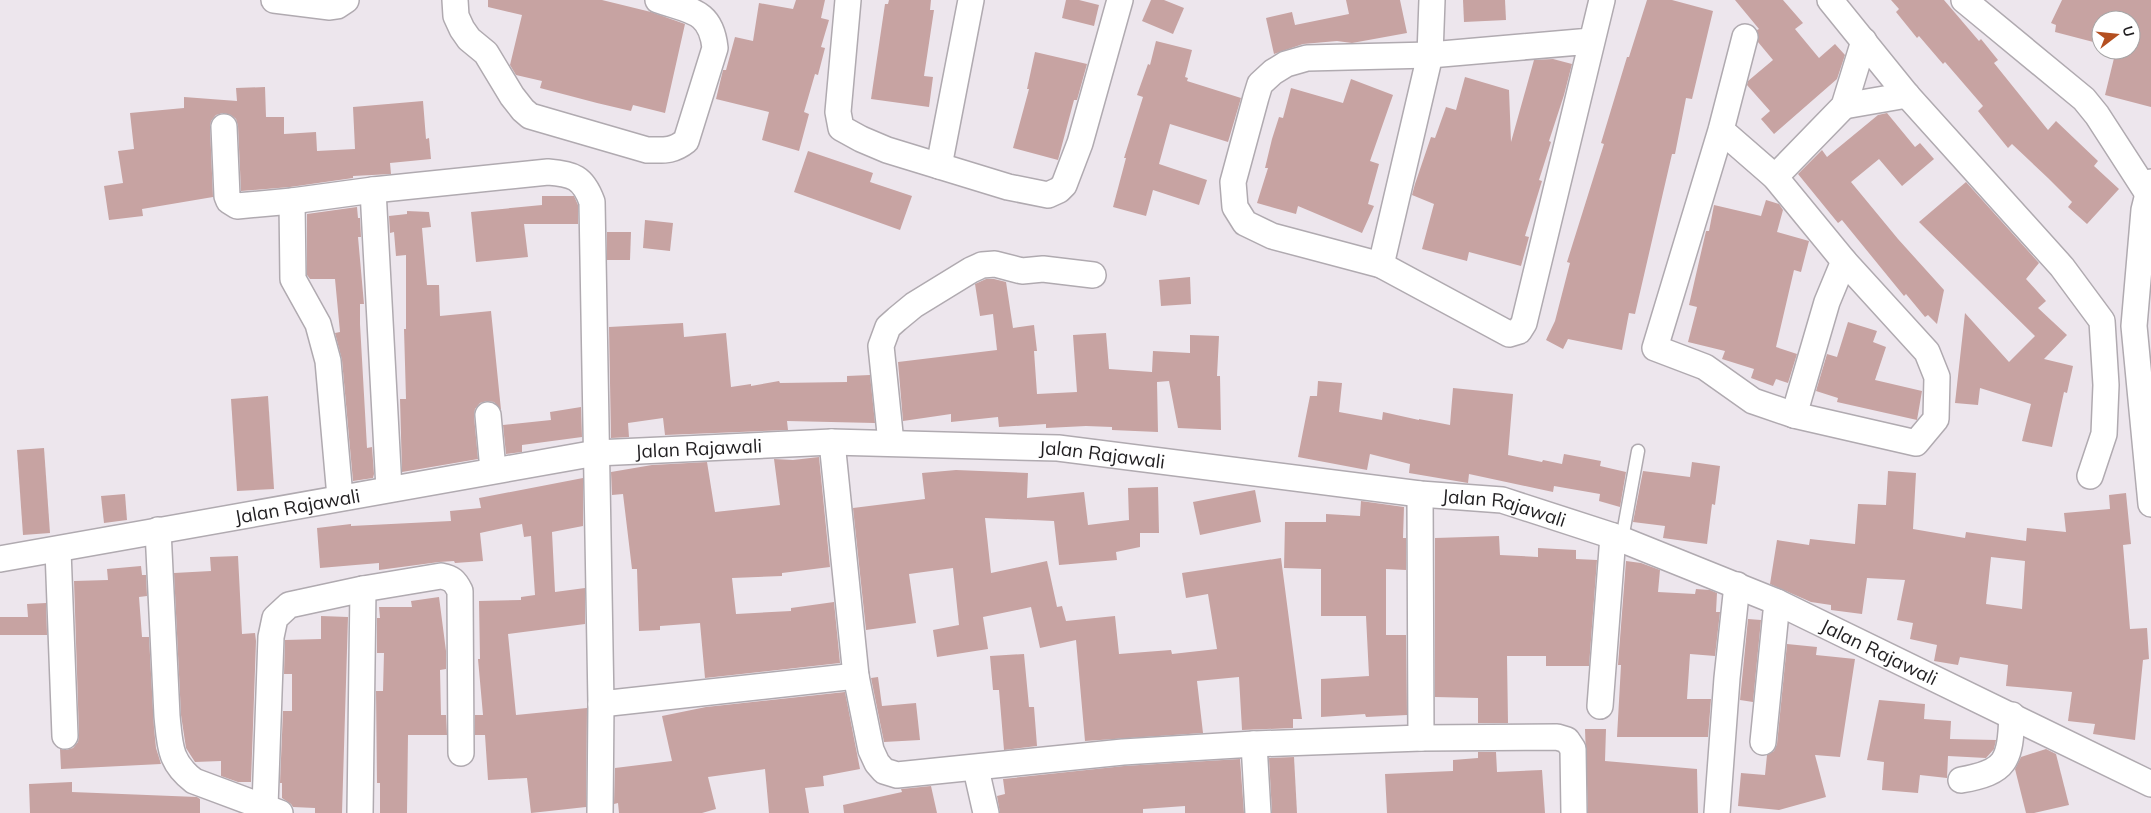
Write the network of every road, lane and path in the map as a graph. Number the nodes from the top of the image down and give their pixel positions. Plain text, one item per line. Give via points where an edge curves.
1 (274, 0) edge
2 (346, 0) edge
3 (455, 0) edge
4 (658, 0) edge
5 (848, 0) edge
6 (971, 0) edge
7 (1120, 0) edge
8 (1432, 0) edge
9 (1602, 0) edge
10 (1830, 0) edge
11 (1974, 4) edge
12 (1745, 37) dead end
13 (1591, 41) junction
14 (1864, 41) junction
15 (1430, 55) junction
16 (1907, 95) junction
17 (1844, 106) junction
18 (224, 127) dead end
19 (1721, 130) junction
20 (939, 166) junction
21 (1775, 177) junction
22 (373, 190) junction
23 (2150, 190) edge
24 (292, 201) junction
25 (1844, 261) junction
26 (1381, 264) junction
27 (1093, 275) dead end
28 (488, 415) dead end
29 (1794, 415) junction
30 (832, 442) junction
31 (891, 443) junction
32 (1638, 451) dead end
33 (596, 453) junction
34 (493, 470) junction
35 (2090, 476) dead end
36 (389, 488) junction
37 (1420, 494) junction
38 (340, 497) junction
39 (2151, 504) edge
40 (158, 530) junction
41 (1618, 538) junction
42 (58, 550) junction
43 (0, 559) edge
44 (1738, 585) junction
45 (363, 589) junction
46 (1777, 602) junction
47 (856, 676) junction
48 (600, 704) junction
49 (1600, 706) dead end
50 (2012, 715) junction
51 (65, 736) dead end
52 (1421, 738) junction
53 (1763, 742) dead end
54 (1254, 744) junction
55 (461, 753) dead end
56 (976, 769) junction
57 (1961, 780) dead end
58 (2151, 784) edge
59 (273, 809) edge
60 (360, 813) edge
61 (600, 813) edge
62 (986, 813) edge
63 (1258, 813) edge
64 (1574, 813) edge
65 (1717, 813) edge

1 - 2 street via 330,7
3 - 4 street via 456,16 462,29 486,53 512,96 530,116 646,150 664,150 676,149 686,141 715,48 708,22 695,12
5 - 20 street via 838,112 841,128 887,150
6 - 20 street
7 - 20 street via 1080,143 1064,185 1059,190 1048,195
8 - 15 street
9 - 13 street
10 - 14 street
11 - 23 street via 2084,99
12 - 19 street
13 - 15 street
13 - 26 street via 1524,323 1519,331 1509,334
14 - 16 street
14 - 17 street
15 - 26 street
15 - 26 street via 1306,58 1273,72 1260,84 1233,182 1235,207 1245,223 1272,236
16 - 17 street
16 - 35 street via 2062,268 2102,321 2106,385 2104,434
17 - 21 street
18 - 24 street via 228,201 237,206
19 - 21 street
19 - 29 street via 1655,348 1705,368 1753,401
21 - 25 street
22 - 24 street
22 - 33 street via 548,172 566,174 587,187 592,202
22 - 36 street
23 - 39 street via 2144,210 2134,326
24 - 38 street via 293,280 318,324 328,361
25 - 29 street via 1827,302
25 - 29 street via 1927,352 1937,377 1936,419 1916,443
27 - 31 street via 982,265 914,305 897,319 888,328 881,346
28 - 34 street
30 - 31 street, Jalan Rajawali
30 - 33 street, Jalan Rajawali
30 - 47 street
31 - 37 street, Jalan Rajawali via 1058,448
32 - 41 lane
33 - 34 street, Jalan Rajawali
33 - 48 street
34 - 36 street, Jalan Rajawali
36 - 38 street, Jalan Rajawali
37 - 41 street, Jalan Rajawali via 1502,500
37 - 52 street
38 - 40 street, Jalan Rajawali
40 - 42 street, Jalan Rajawali
40 - 59 street via 167,716 175,763 194,781
41 - 44 street, Jalan Rajawali
41 - 49 street
42 - 43 street, Jalan Rajawali
42 - 51 street
44 - 46 street, Jalan Rajawali
44 - 65 street
45 - 55 street via 441,576 455,581 460,591
45 - 59 street via 289,605 275,618 271,636
45 - 60 street
46 - 50 street, Jalan Rajawali
46 - 53 street
47 - 48 street
47 - 56 street via 871,750 876,763 884,771 897,775
48 - 61 street
50 - 57 street via 2004,762 1984,776
50 - 58 street, Jalan Rajawali
52 - 54 street
52 - 64 street via 1557,736 1567,740 1573,749
54 - 56 street via 1123,752
54 - 63 street
56 - 62 street

